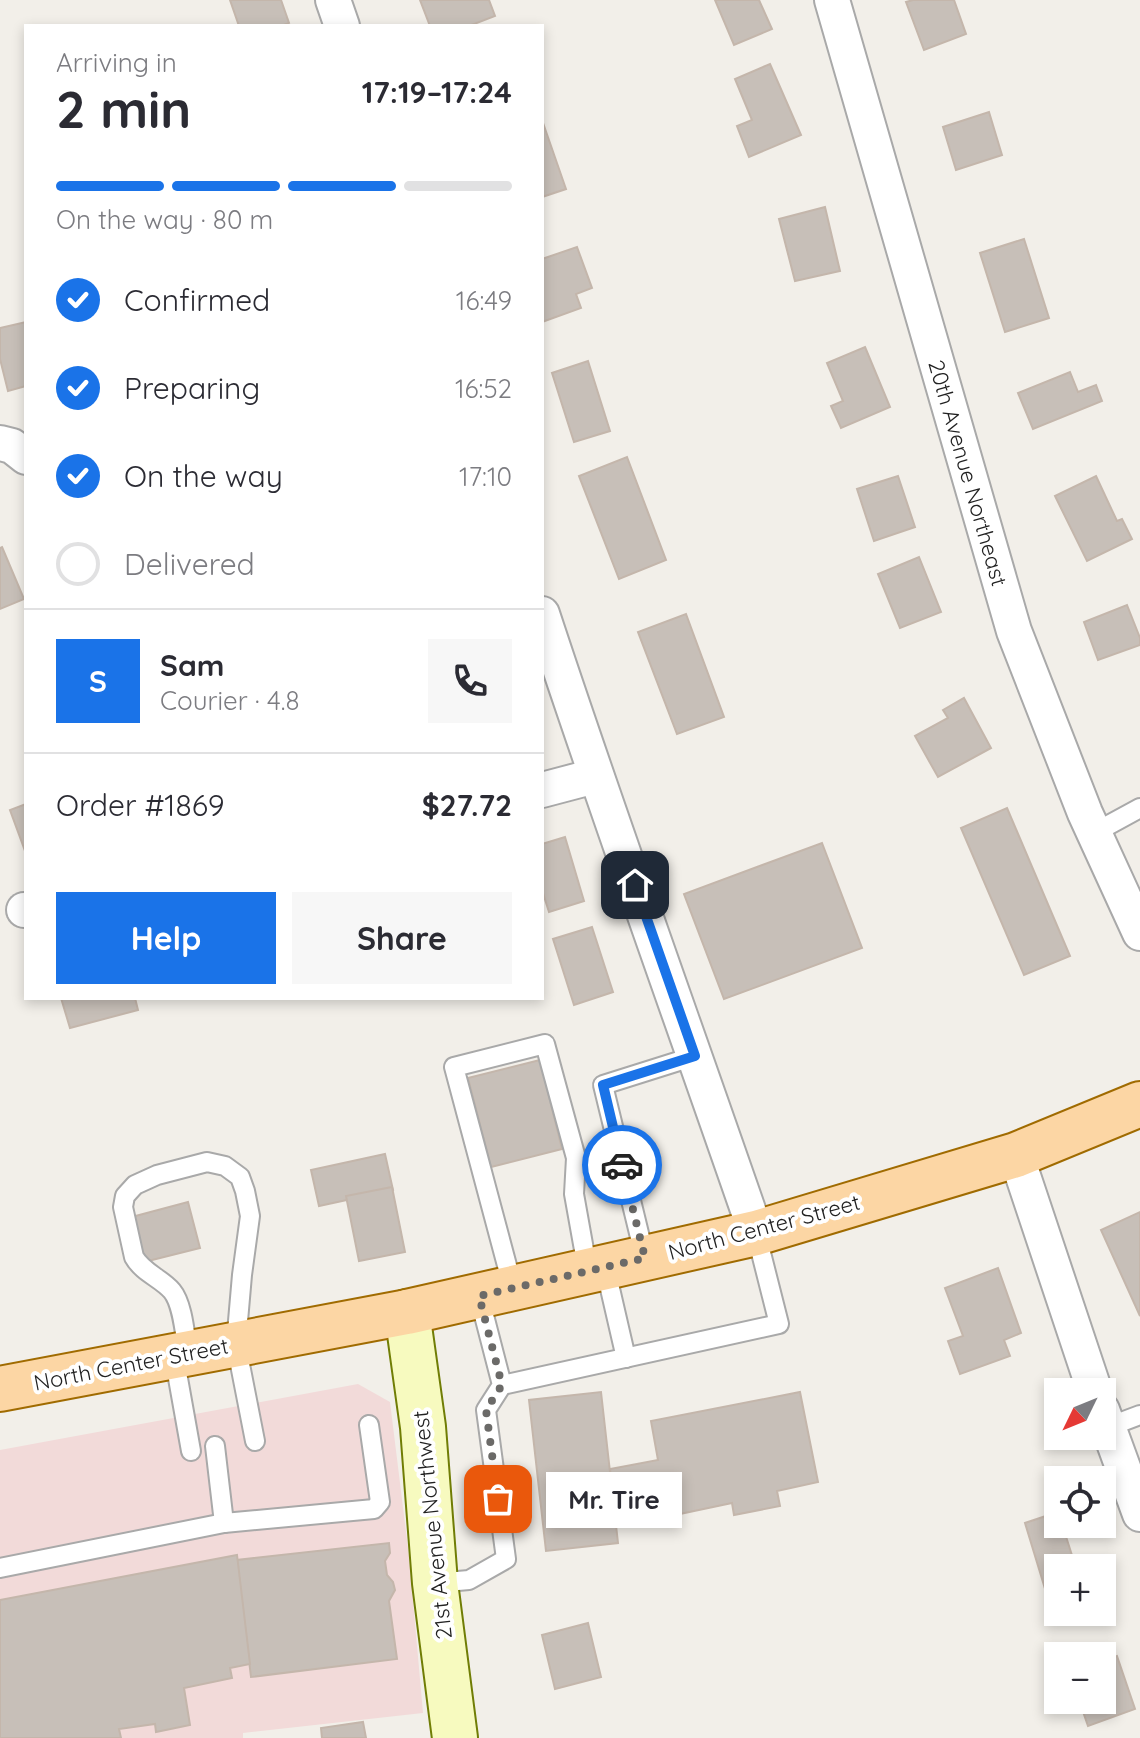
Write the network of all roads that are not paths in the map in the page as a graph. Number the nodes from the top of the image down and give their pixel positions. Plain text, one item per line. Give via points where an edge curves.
1 (333, 0) edge
2 (832, 0) edge
3 (341, 24) edge
4 (0, 443) edge
5 (24, 455) edge
6 (544, 620) edge
7 (595, 776) junction
8 (544, 789) edge
9 (1140, 808) edge
10 (1094, 833) junction
11 (1140, 933) edge
12 (695, 1056) junction
13 (1140, 1104) edge
14 (1016, 1155) junction
15 (756, 1233) junction
16 (613, 1266) junction
17 (496, 1292) junction
18 (407, 1312) junction
19 (236, 1344) junction
20 (181, 1355) junction
21 (626, 1358) junction
22 (1090, 1378) edge
23 (502, 1385) junction
24 (0, 1389) edge
25 (1140, 1415) edge
26 (1116, 1417) edge
27 (369, 1425) dead end
28 (255, 1441) dead end
29 (215, 1446) dead end
30 (1116, 1448) edge
31 (191, 1451) dead end
32 (1140, 1514) edge
33 (224, 1523) junction
34 (0, 1568) edge
35 (435, 1583) junction
36 (455, 1738) edge

1 - 3 street
2 - 10 street, 20th Avenue Northeast via 1014,631
4 - 5 street
6 - 7 street
7 - 8 street
7 - 12 street
9 - 10 lane
10 - 11 street, 20th Avenue Northeast
12 - 15 street
12 - 16 lane via 603,1085
13 - 14 main road, North Center Street
14 - 15 main road, North Center Street
14 - 22 street
15 - 16 main road, North Center Street
15 - 21 lane via 779,1324
16 - 17 main road, North Center Street
16 - 17 lane via 574,1194 576,1158 545,1044 454,1067
16 - 21 lane
17 - 18 main road, North Center Street
17 - 23 lane
18 - 19 main road, North Center Street
18 - 35 street, 21st Avenue Northwest via 423,1427
19 - 20 main road, North Center Street
19 - 20 lane via 250,1216 240,1177 207,1162 135,1185 123,1207 138,1265 177,1299 183,1320
19 - 28 lane
20 - 24 main road, North Center Street
20 - 31 lane
21 - 23 lane
23 - 35 lane via 486,1410 506,1559 469,1580
25 - 26 lane
27 - 33 lane via 380,1502 374,1509
29 - 33 lane
30 - 32 street
33 - 34 lane
35 - 36 street, 21st Avenue Northwest

